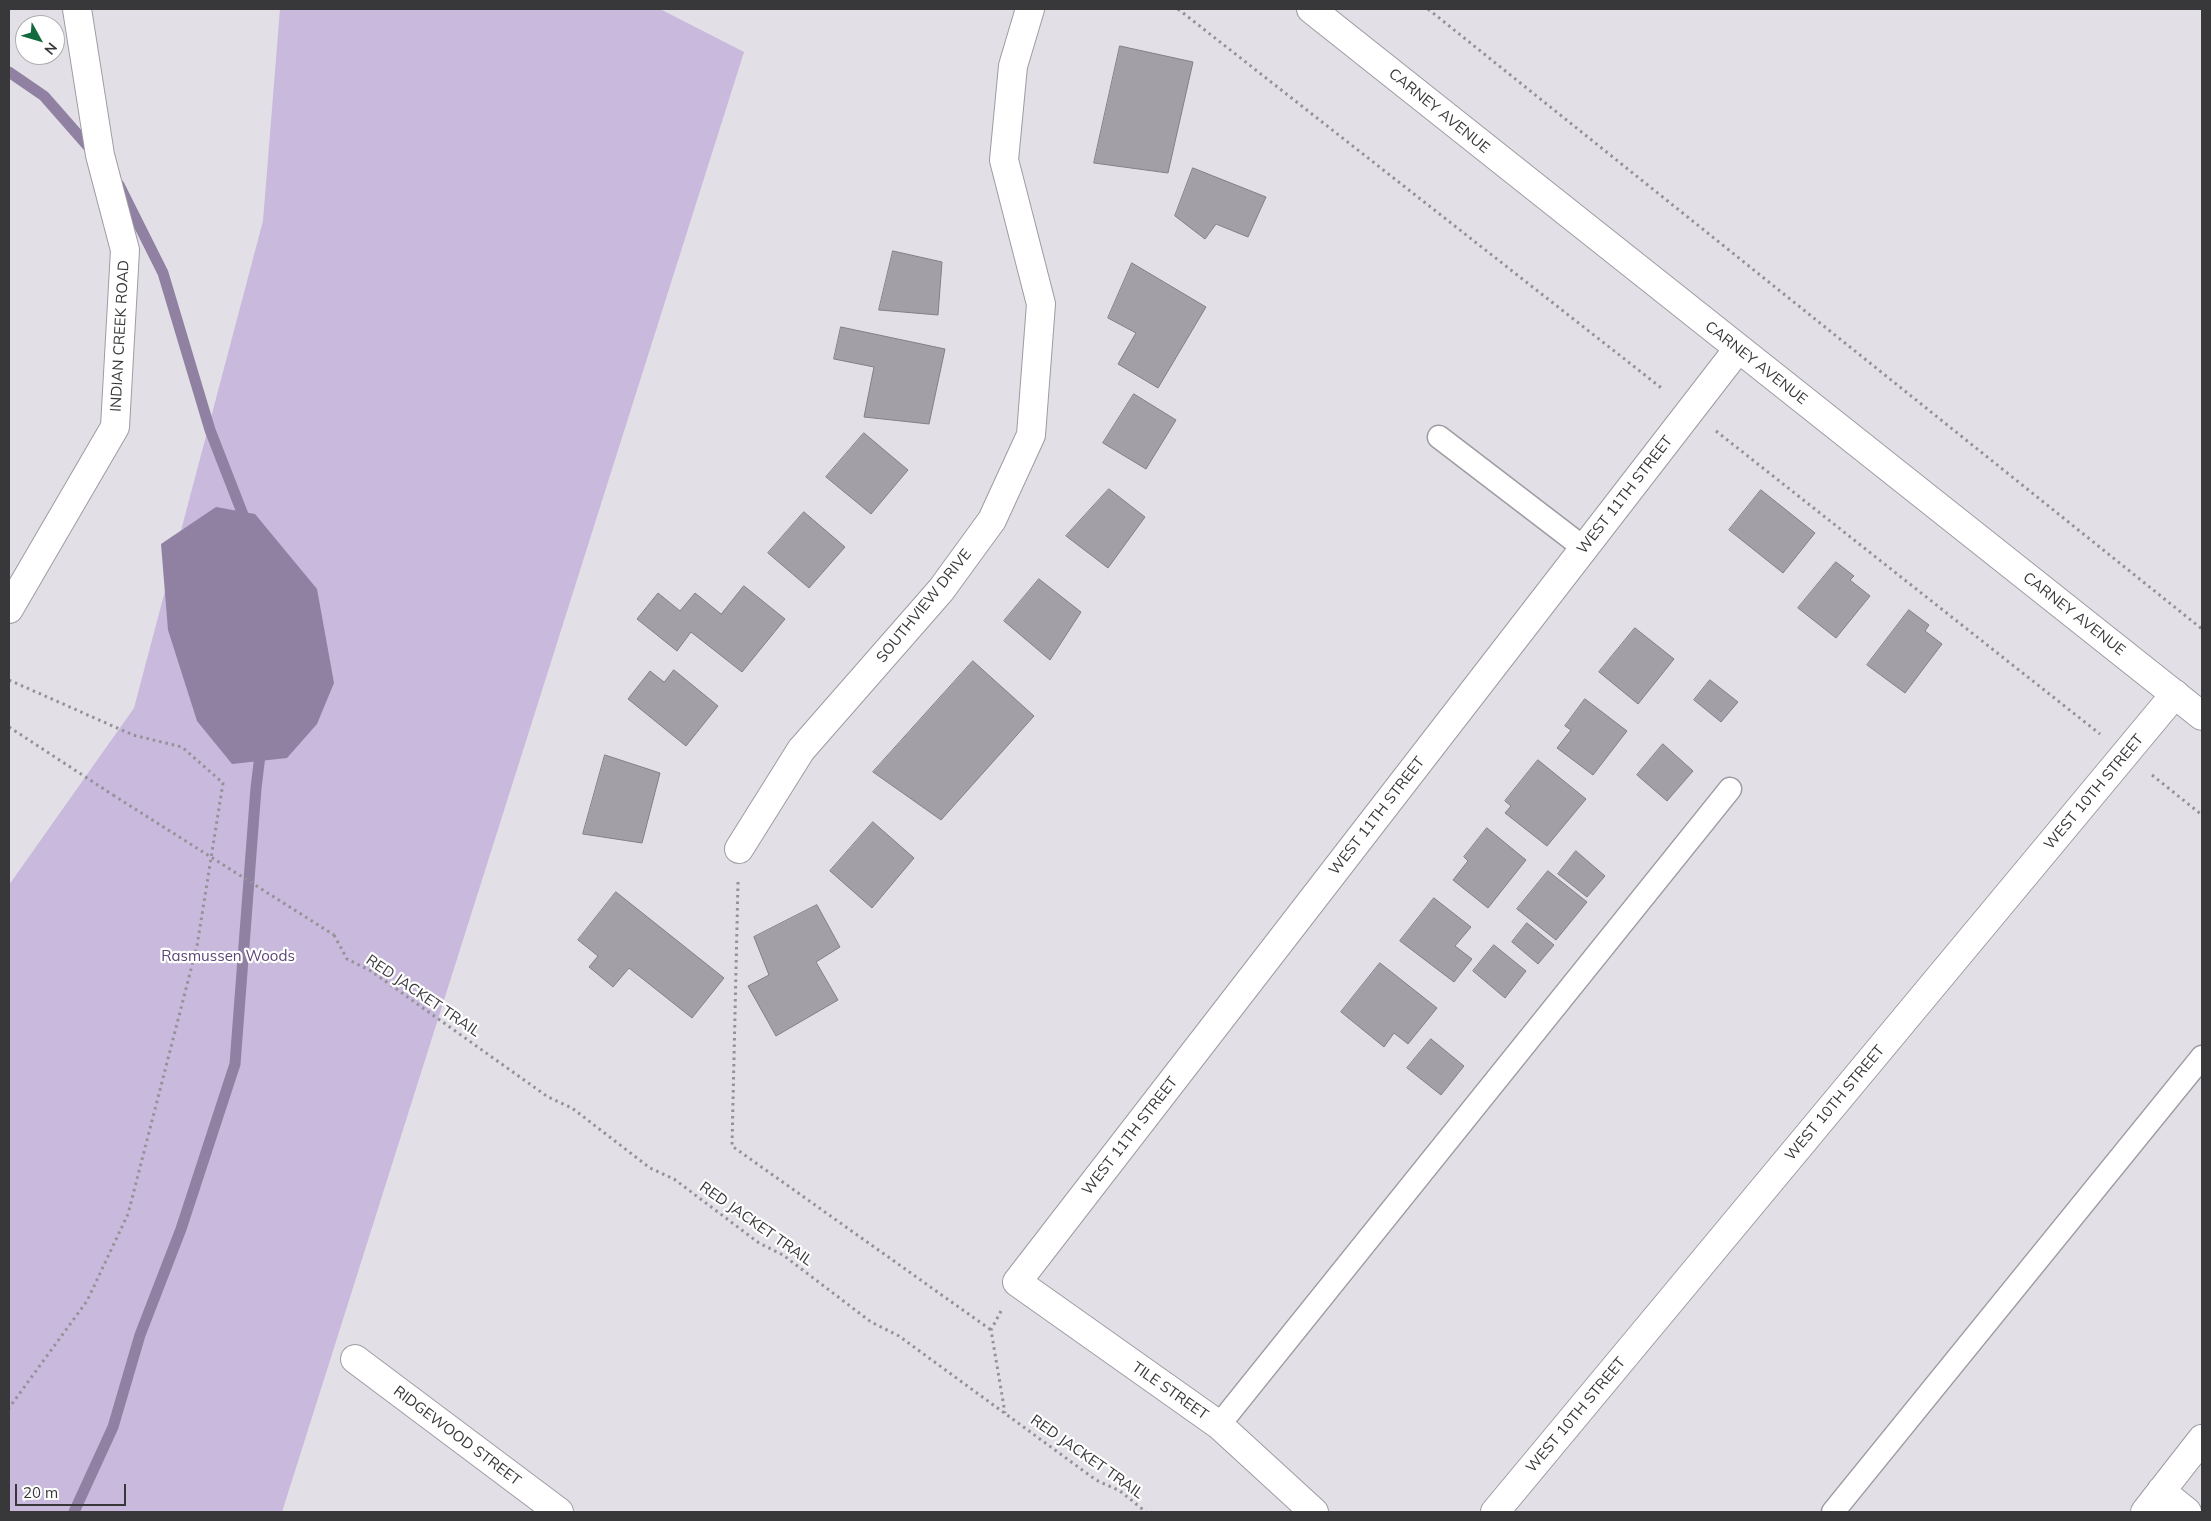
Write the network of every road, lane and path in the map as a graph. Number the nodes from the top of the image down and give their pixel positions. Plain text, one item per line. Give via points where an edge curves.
1 (77, 9) edge
2 (1030, 9) edge
3 (1178, 9) edge
4 (1311, 9) edge
5 (1428, 9) edge
6 (1738, 350) junction
7 (1690, 411) junction
8 (1439, 437) dead end
9 (1584, 548) junction
10 (9, 609) edge
11 (2202, 629) edge
12 (9, 680) edge
13 (2175, 694) junction
14 (2202, 716) edge
15 (9, 728) edge
16 (2125, 754) junction
17 (1730, 789) dead end
18 (2202, 815) edge
19 (738, 849) joint
20 (2202, 1056) edge
21 (1017, 1282) junction
22 (991, 1330) junction
23 (354, 1359) dead end
24 (9, 1408) edge
25 (1005, 1413) junction
26 (1218, 1425) junction
27 (2202, 1439) edge
28 (2153, 1502) edge
29 (559, 1512) edge
30 (1146, 1512) edge
31 (1314, 1512) edge
32 (1495, 1512) edge
33 (1833, 1512) edge
34 (2187, 1512) edge

1 - 10 street, INDIAN CREEK ROAD via 100,155 125,250 115,427
2 - 19 street, SOUTHVIEW DRIVE via 1013,66 1004,160 1041,304 1031,435 992,520 941,590 801,750
3 - 7 path
4 - 6 street, CARNEY AVENUE
5 - 11 path
6 - 7 street, WEST 11TH STREET
6 - 13 street, CARNEY AVENUE
7 - 9 street, WEST 11TH STREET
7 - 16 path
8 - 9 lane
9 - 21 street, WEST 11TH STREET
12 - 24 path via 133,735 182,747 223,783 197,946 128,1214 87,1301
13 - 14 street, CARNEY AVENUE
13 - 16 street, WEST 10TH STREET
15 - 25 path, RED JACKET TRAIL, bridge via 334,934 347,959 371,972 548,1097 572,1108 650,1168 674,1179 759,1243 783,1255 871,1322 899,1336
16 - 18 path
16 - 32 street, WEST 10TH STREET
17 - 26 lane
19 - 22 path via 732,1146
20 - 33 lane
21 - 22 path
21 - 26 street, TILE STREET
22 - 25 path
23 - 29 street, RIDGEWOOD STREET
25 - 30 path, RED JACKET TRAIL via 1096,1480 1120,1491
26 - 31 street, TILE STREET
27 - 28 street
28 - 34 street

